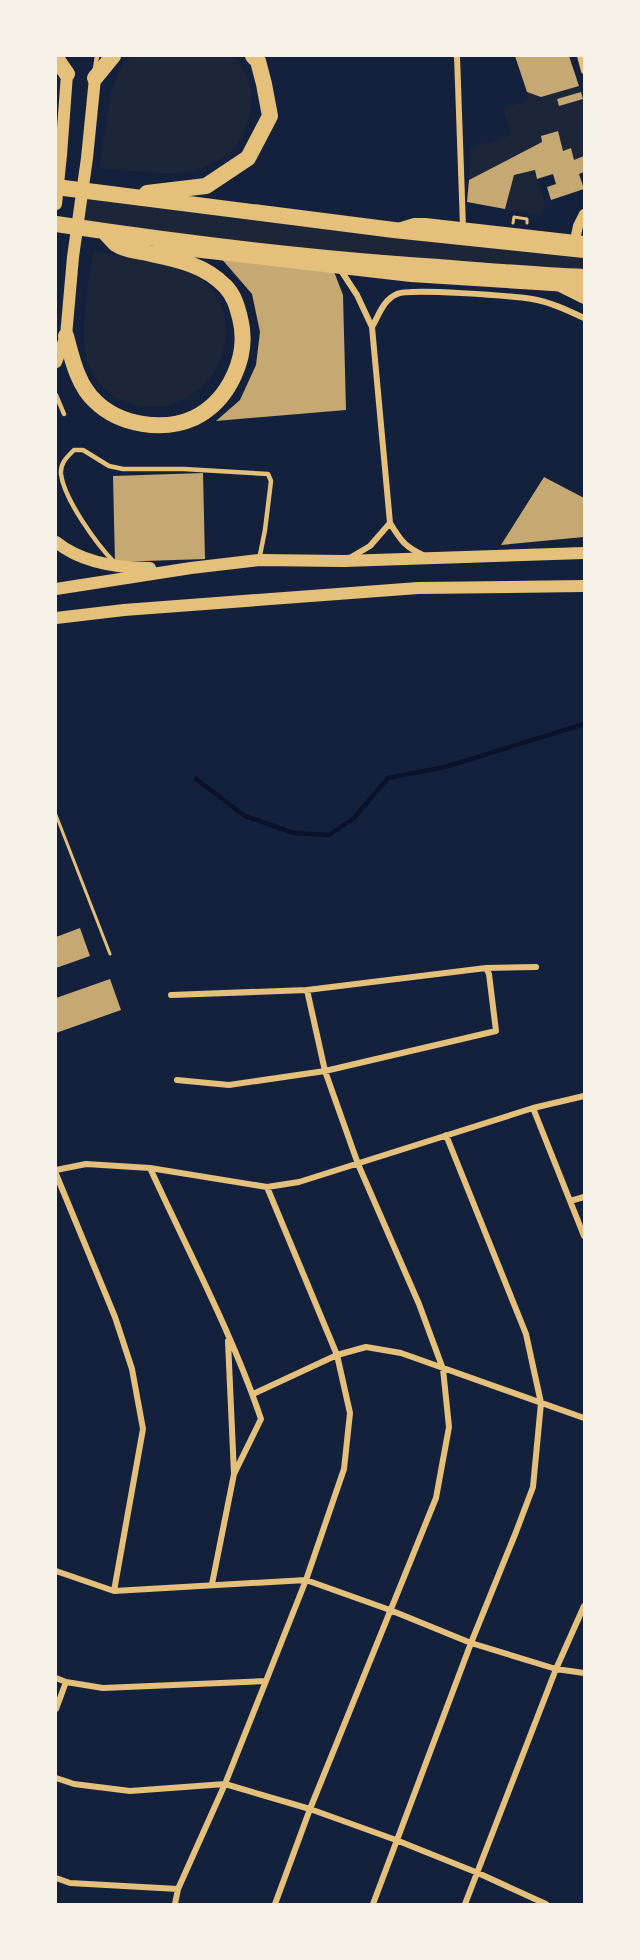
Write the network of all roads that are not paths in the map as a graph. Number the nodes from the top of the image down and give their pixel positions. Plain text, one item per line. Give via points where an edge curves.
1 (97, 56) edge
2 (113, 56) edge
3 (253, 56) edge
4 (457, 56) edge
5 (580, 56) edge
6 (63, 66) edge
7 (585, 71) edge
8 (95, 78) junction
9 (56, 187) edge
10 (122, 197) junction
11 (56, 204) edge
12 (585, 214) edge
13 (56, 224) edge
14 (463, 226) junction
15 (394, 230) junction
16 (109, 237) junction
17 (581, 244) edge
18 (340, 269) junction
19 (585, 277) edge
20 (562, 287) junction
21 (585, 288) edge
22 (585, 298) edge
23 (585, 318) edge
24 (372, 327) junction
25 (66, 336) junction
26 (56, 362) edge
27 (56, 395) edge
28 (64, 414) dead end
29 (390, 523) junction
30 (56, 542) edge
31 (585, 553) edge
32 (428, 557) junction
33 (259, 560) junction
34 (344, 561) junction
35 (119, 567) junction
36 (191, 568) junction
37 (585, 586) edge
38 (56, 589) edge
39 (56, 618) edge
40 (536, 967) dead end
41 (488, 971) junction
42 (307, 990) junction
43 (171, 995) dead end
44 (324, 1071) junction
45 (177, 1080) dead end
46 (585, 1096) edge
47 (533, 1108) junction
48 (446, 1135) junction
49 (358, 1164) junction
50 (150, 1168) junction
51 (56, 1172) edge
52 (267, 1187) junction
53 (585, 1197) edge
54 (570, 1201) junction
55 (585, 1236) edge
56 (227, 1335) junction
57 (337, 1355) junction
58 (443, 1369) junction
59 (253, 1394) junction
60 (541, 1403) junction
61 (585, 1418) edge
62 (234, 1474) junction
63 (56, 1571) edge
64 (306, 1580) junction
65 (212, 1584) junction
66 (114, 1591) junction
67 (585, 1605) edge
68 (390, 1610) junction
69 (471, 1643) junction
70 (556, 1669) junction
71 (585, 1673) edge
72 (56, 1678) edge
73 (266, 1681) junction
74 (66, 1682) junction
75 (56, 1709) edge
76 (56, 1778) edge
77 (225, 1784) junction
78 (310, 1809) junction
79 (396, 1840) junction
80 (478, 1873) junction
81 (56, 1878) edge
82 (178, 1889) junction
83 (175, 1905) edge
84 (275, 1905) edge
85 (373, 1905) edge
86 (465, 1905) edge
87 (546, 1905) edge

1 - 8 lane
2 - 8 highway
3 - 10 highway via 260,68 270,116 248,158 206,186
4 - 14 street
5 - 7 street
6 - 11 main road
8 - 25 main road
9 - 10 highway
10 - 15 highway
12 - 17 street via 578,226
13 - 16 highway
14 - 15 street via 414,223
14 - 17 street
15 - 17 highway via 523,245
16 - 18 street
16 - 19 highway via 375,264
16 - 25 highway via 127,249 202,268 226,287 236,302 243,329 240,359 232,382 216,402 194,418 163,426 136,423 112,415 94,401 74,365
18 - 20 street
18 - 24 street
20 - 21 street
20 - 22 main road
23 - 24 street via 532,299 418,292 398,293 385,303
24 - 29 street
25 - 26 main road
27 - 28 lane
29 - 32 street via 409,549
29 - 34 street via 370,546
30 - 35 main road via 80,558
31 - 32 main road
32 - 34 main road
33 - 34 main road
33 - 35 lane via 271,480 268,474 123,469 109,466 83,450 74,450 63,461 60,473 68,496 104,552
33 - 36 main road
35 - 36 main road
36 - 38 main road
37 - 39 main road via 418,588
40 - 41 street
41 - 42 street
41 - 44 street via 496,1031
42 - 43 street
42 - 44 street
44 - 45 street via 229,1085
44 - 49 street
46 - 47 street
47 - 48 street
47 - 54 street
48 - 49 street
48 - 60 street via 526,1334
49 - 52 street
49 - 58 street
50 - 51 street via 86,1164
50 - 52 street
50 - 56 street
51 - 66 street via 115,1317 132,1369 142,1429
52 - 57 street
53 - 54 street
54 - 55 street
56 - 59 street
56 - 62 street
57 - 58 street via 366,1347 401,1353
57 - 59 street
57 - 64 street via 350,1413 344,1469
58 - 60 street
58 - 68 street via 449,1427 436,1498
59 - 62 street via 261,1419
60 - 61 street
60 - 69 street via 533,1487
62 - 65 street
63 - 66 street
64 - 65 street
64 - 68 street
64 - 73 street
65 - 66 street
67 - 70 street
68 - 69 street
68 - 78 street
69 - 70 street
69 - 79 street
70 - 71 street
70 - 80 street
72 - 74 street
73 - 74 street via 104,1688
73 - 77 street
74 - 75 street
76 - 77 street via 130,1791
77 - 78 street
77 - 82 street
78 - 79 street
78 - 84 street
79 - 80 street
79 - 85 street
80 - 86 street
80 - 87 street
81 - 82 street via 70,1883
82 - 83 street

